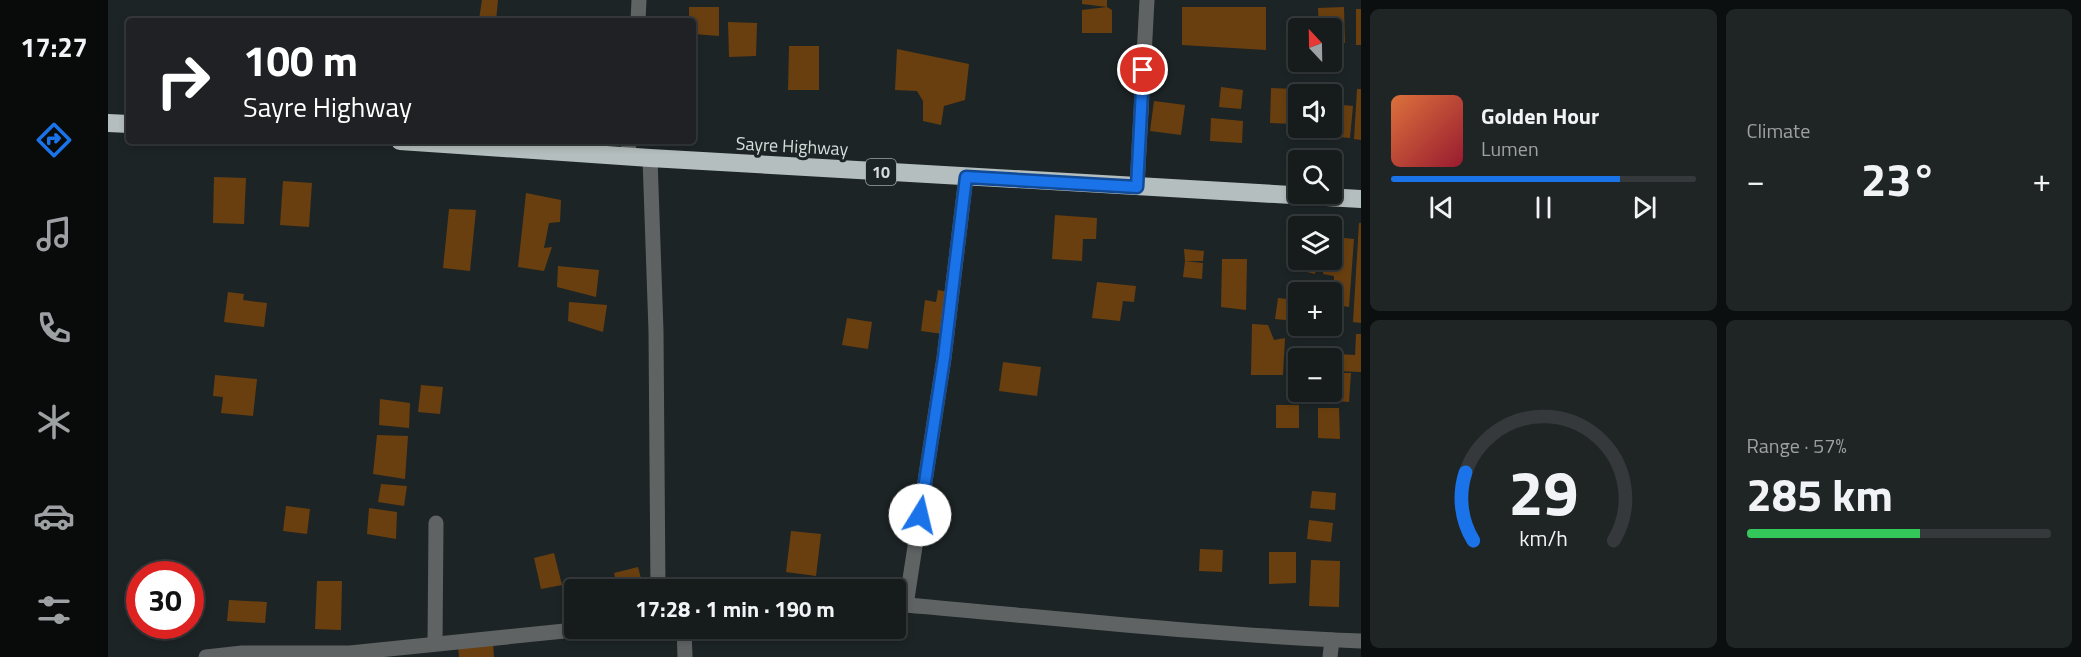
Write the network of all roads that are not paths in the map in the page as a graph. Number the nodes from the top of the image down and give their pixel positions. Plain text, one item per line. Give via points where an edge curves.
1 (639, 0) edge
2 (1147, 0) edge
3 (638, 18) edge
4 (108, 123) edge
5 (126, 124) edge
6 (498, 144) edge
7 (628, 148) edge
8 (650, 158) junction
9 (966, 177) junction
10 (1137, 187) junction
11 (1361, 200) edge
12 (436, 523) dead end
13 (658, 579) edge
14 (906, 579) edge
15 (906, 606) edge
16 (564, 631) edge
17 (684, 639) edge
18 (1332, 639) junction
19 (1361, 641) edge
20 (435, 644) junction
21 (207, 657) edge
22 (685, 657) edge
23 (1330, 657) edge

1 - 3 street
2 - 10 street
4 - 5 highway
6 - 7 highway, Sayre Highway / 10
7 - 8 highway, Sayre Highway / 10
8 - 9 highway, Sayre Highway / 10
8 - 13 street
9 - 10 highway, Sayre Highway / 10
9 - 14 street via 944,358
10 - 11 highway, Sayre Highway / 10
12 - 20 street
15 - 18 street
16 - 20 street
17 - 22 street
18 - 19 street
18 - 23 street
20 - 21 street via 350,653 242,653

